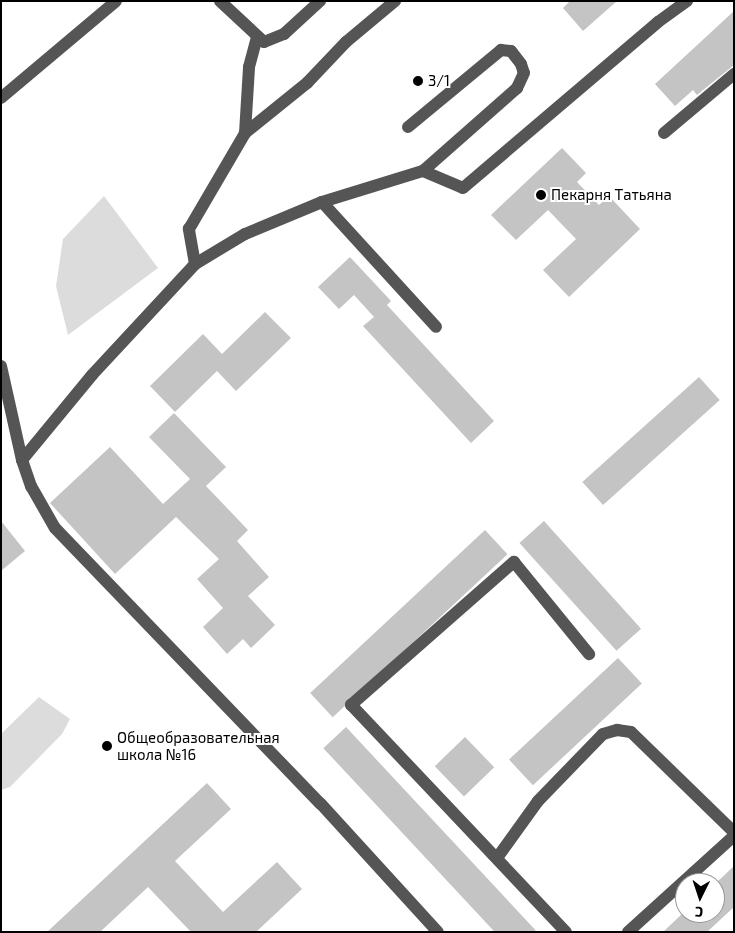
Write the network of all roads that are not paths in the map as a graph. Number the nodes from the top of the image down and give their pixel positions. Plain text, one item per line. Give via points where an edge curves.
1 (116, 1) edge
2 (220, 1) edge
3 (320, 1) edge
4 (395, 1) edge
5 (687, 1) edge
6 (256, 37) junction
7 (734, 74) edge
8 (1, 98) edge
9 (408, 127) dead end
10 (664, 133) dead end
11 (245, 134) junction
12 (422, 172) junction
13 (322, 202) junction
14 (196, 264) junction
15 (436, 327) dead end
16 (1, 366) edge
17 (22, 460) junction
18 (589, 654) dead end
19 (734, 832) edge
20 (734, 836) edge
21 (497, 858) junction
22 (438, 932) edge
23 (566, 932) edge
24 (628, 932) edge

1 - 8 street
2 - 6 street
3 - 6 street via 284,34 264,42
4 - 11 street via 346,42 307,83
5 - 12 street via 463,188
6 - 11 street via 249,67
7 - 10 street
9 - 12 street via 500,50 511,51 521,64 524,74 517,88
11 - 14 street via 189,229
12 - 13 street
13 - 14 street via 245,234
13 - 15 street
14 - 17 street via 92,375
16 - 17 street
17 - 22 street via 31,486 55,528 321,804
18 - 21 street via 514,562 351,705
19 - 21 street via 631,732 617,730 603,734 538,801
20 - 24 street
21 - 23 street

